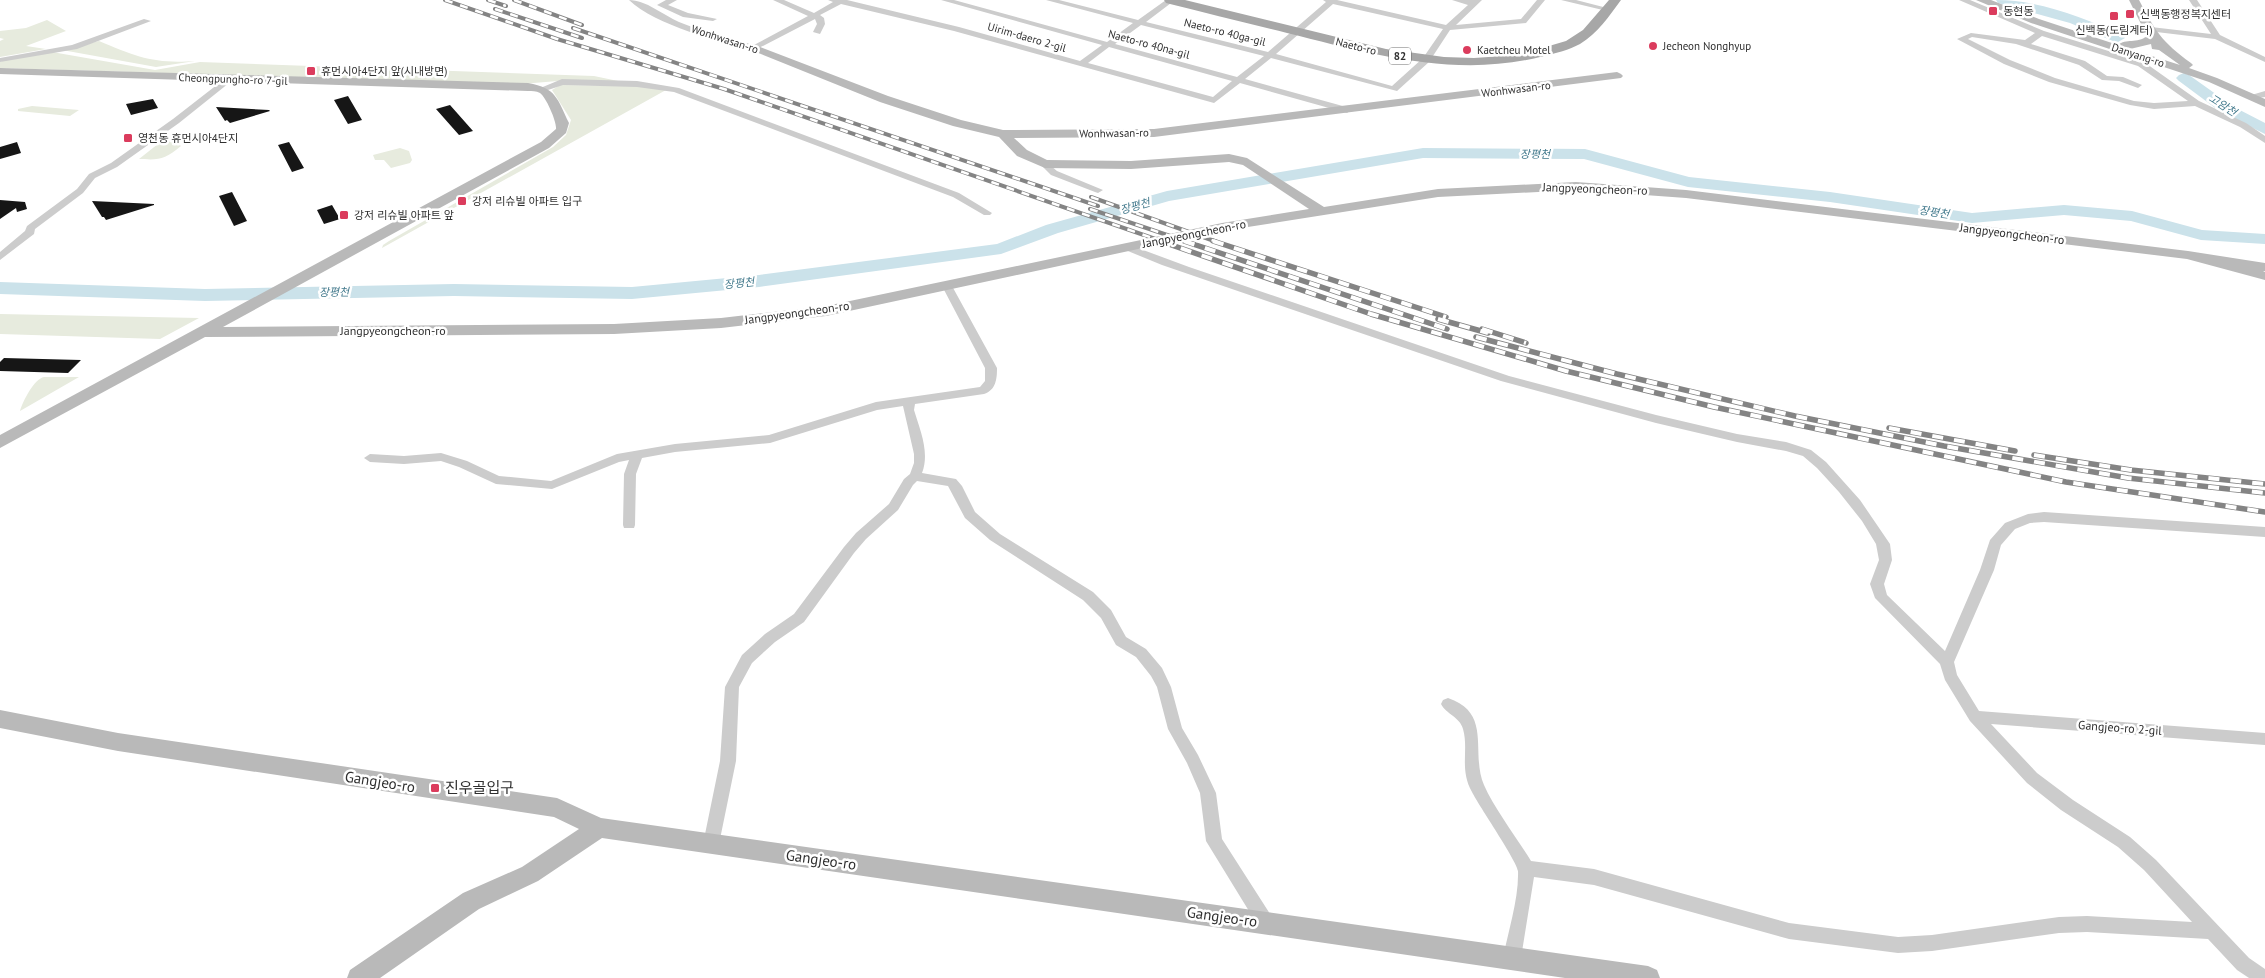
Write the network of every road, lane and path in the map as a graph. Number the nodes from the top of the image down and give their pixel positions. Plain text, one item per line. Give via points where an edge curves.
1 (633, 0) edge
2 (645, 0) edge
3 (673, 0) edge
4 (777, 0) edge
5 (945, 0) edge
6 (1050, 0) edge
7 (1170, 0) edge
8 (1330, 0) edge
9 (1456, 0) edge
10 (1541, 0) edge
11 (1565, 0) edge
12 (1963, 0) edge
13 (1981, 0) edge
14 (2134, 0) edge
15 (2193, 0) edge
16 (838, 1) edge
17 (1476, 2) edge
18 (661, 5) junction
19 (1611, 5) edge
20 (816, 15) junction
21 (713, 19) dead end
22 (147, 21) dead end
23 (1138, 23) junction
24 (1448, 28) junction
25 (817, 32) dead end
26 (1298, 32) junction
27 (2042, 32) junction
28 (2152, 33) junction
29 (2217, 37) junction
30 (2087, 39) junction
31 (2018, 43) junction
32 (1107, 44) junction
33 (756, 48) junction
34 (1270, 55) junction
35 (2144, 56) junction
36 (2129, 59) junction
37 (0, 60) edge
38 (1426, 60) junction
39 (2265, 60) edge
40 (1081, 64) junction
41 (0, 71) edge
42 (1617, 76) dead end
43 (230, 79) junction
44 (1237, 80) junction
45 (2138, 85) dead end
46 (542, 89) junction
47 (2249, 94) junction
48 (2265, 94) edge
49 (2196, 102) junction
50 (2265, 103) edge
51 (1347, 110) junction
52 (1003, 134) junction
53 (2265, 140) edge
54 (1044, 164) junction
55 (1098, 190) dead end
56 (1314, 207) junction
57 (987, 213) dead end
58 (1127, 247) junction
59 (3, 255) edge
60 (2188, 256) junction
61 (2265, 266) edge
62 (2265, 276) edge
63 (947, 286) junction
64 (201, 332) junction
65 (909, 402) junction
66 (0, 442) edge
67 (636, 454) junction
68 (370, 458) dead end
69 (915, 476) junction
70 (629, 525) dead end
71 (2265, 532) edge
72 (1947, 662) junction
73 (1448, 704) dead end
74 (1975, 717) junction
75 (0, 719) edge
76 (2265, 739) edge
77 (599, 828) junction
78 (711, 844) junction
79 (1526, 868) junction
80 (1266, 923) junction
81 (2211, 931) junction
82 (1512, 958) junction
83 (358, 978) edge
84 (1648, 978) edge
85 (2264, 978) edge

1 - 33 street, Wonhwasan-ro via 652,13 706,34
2 - 18 street
3 - 18 street
4 - 20 street
5 - 32 street, Naeto-ro 40na-gil
6 - 23 street, Naeto-ro 40ga-gil
7 - 23 street
7 - 26 main road, Naeto-ro / 82
8 - 24 street
8 - 26 street
9 - 17 street
10 - 24 street via 1523,21
11 - 19 street
12 - 27 street
13 - 30 street, Danyang-ro
14 - 28 street
15 - 29 street
16 - 20 street
16 - 40 street, Uirim-daero 2-gil via 956,29
17 - 24 street
18 - 21 street via 686,15
19 - 38 main road, Naeto-ro / 82 via 1586,33 1555,49 1497,62
20 - 25 street via 822,20
20 - 33 street
22 - 37 street via 74,47
23 - 32 street
23 - 34 street, Naeto-ro 40ga-gil
24 - 38 street
26 - 34 street
26 - 38 main road, Naeto-ro / 82 via 1386,54
27 - 31 street via 2026,43
27 - 36 street
28 - 29 street
28 - 30 street via 2147,43 2140,45
28 - 35 street via 2157,45
28 - 47 street via 2177,59
29 - 39 street
30 - 35 street, Danyang-ro
31 - 45 street via 2082,63 2105,78
31 - 49 street via 1971,35 1961,39 2052,80 2133,103 2154,106
32 - 40 street
32 - 44 street, Naeto-ro 40na-gil
33 - 52 street, Wonhwasan-ro via 884,99
34 - 38 street, Naeto-ro 40ga-gil via 1394,90
34 - 44 street
35 - 36 street
35 - 47 street, Danyang-ro
36 - 49 street
40 - 44 street, Uirim-daero 2-gil via 1214,100
41 - 43 street, Cheongpungho-ro 7-gil
42 - 51 street, Wonhwasan-ro
43 - 46 street, Cheongpungho-ro 7-gil
43 - 59 street via 176,122 114,165 92,176 80,191 30,228 30,232
44 - 51 street, Naeto-ro 40na-gil
46 - 57 street via 562,82 637,84 676,90 956,195
46 - 64 street via 563,123 562,130 546,145
47 - 48 street
47 - 50 street, Danyang-ro
49 - 53 street via 2243,125
51 - 52 street, Wonhwasan-ro via 1154,133
52 - 54 street via 1022,153
54 - 55 street via 1054,173
54 - 56 street via 1131,165 1228,158 1247,162
56 - 58 street, Jangpyeongcheon-ro
56 - 60 street, Jangpyeongcheon-ro via 1438,193 1576,186 1686,194
58 - 63 street, Jangpyeongcheon-ro
58 - 72 street via 1449,361 1533,387 1812,456 1862,510 1884,546 1883,568 1876,580 1876,588 1882,598
60 - 61 street, Jangpyeongcheon-ro
60 - 62 street, Jangpyeongcheon-ro
63 - 64 street, Jangpyeongcheon-ro via 826,311 666,328
63 - 65 street via 988,359 991,382 979,392
64 - 66 street
65 - 67 street via 876,406 770,439
65 - 69 street via 908,410 920,454
67 - 68 street via 617,458 559,484 540,485 496,480 440,457
67 - 70 street via 630,474
69 - 78 street via 894,507 849,550 799,618 760,646 738,674 732,686 728,761
69 - 80 street via 952,482 964,508 979,524 1088,596 1106,614 1121,641 1148,661 1164,687 1175,729 1208,793 1214,842
71 - 72 street via 2044,518 2028,519 2010,526 1995,543
72 - 74 street via 1950,676
73 - 79 street via 1465,717 1471,730 1472,770 1477,787
74 - 76 street, Gangjeo-ro 2-gil
74 - 81 street via 2032,778 2150,865
75 - 77 street, Gangjeo-ro via 118,742 557,808
77 - 78 street, Gangjeo-ro
77 - 83 street via 530,874 471,900
78 - 80 street, Gangjeo-ro
79 - 81 street via 1594,877 1789,930 1898,945 2059,925
79 - 82 street
80 - 82 street, Gangjeo-ro
81 - 85 street via 2243,964
82 - 84 street, Gangjeo-ro

